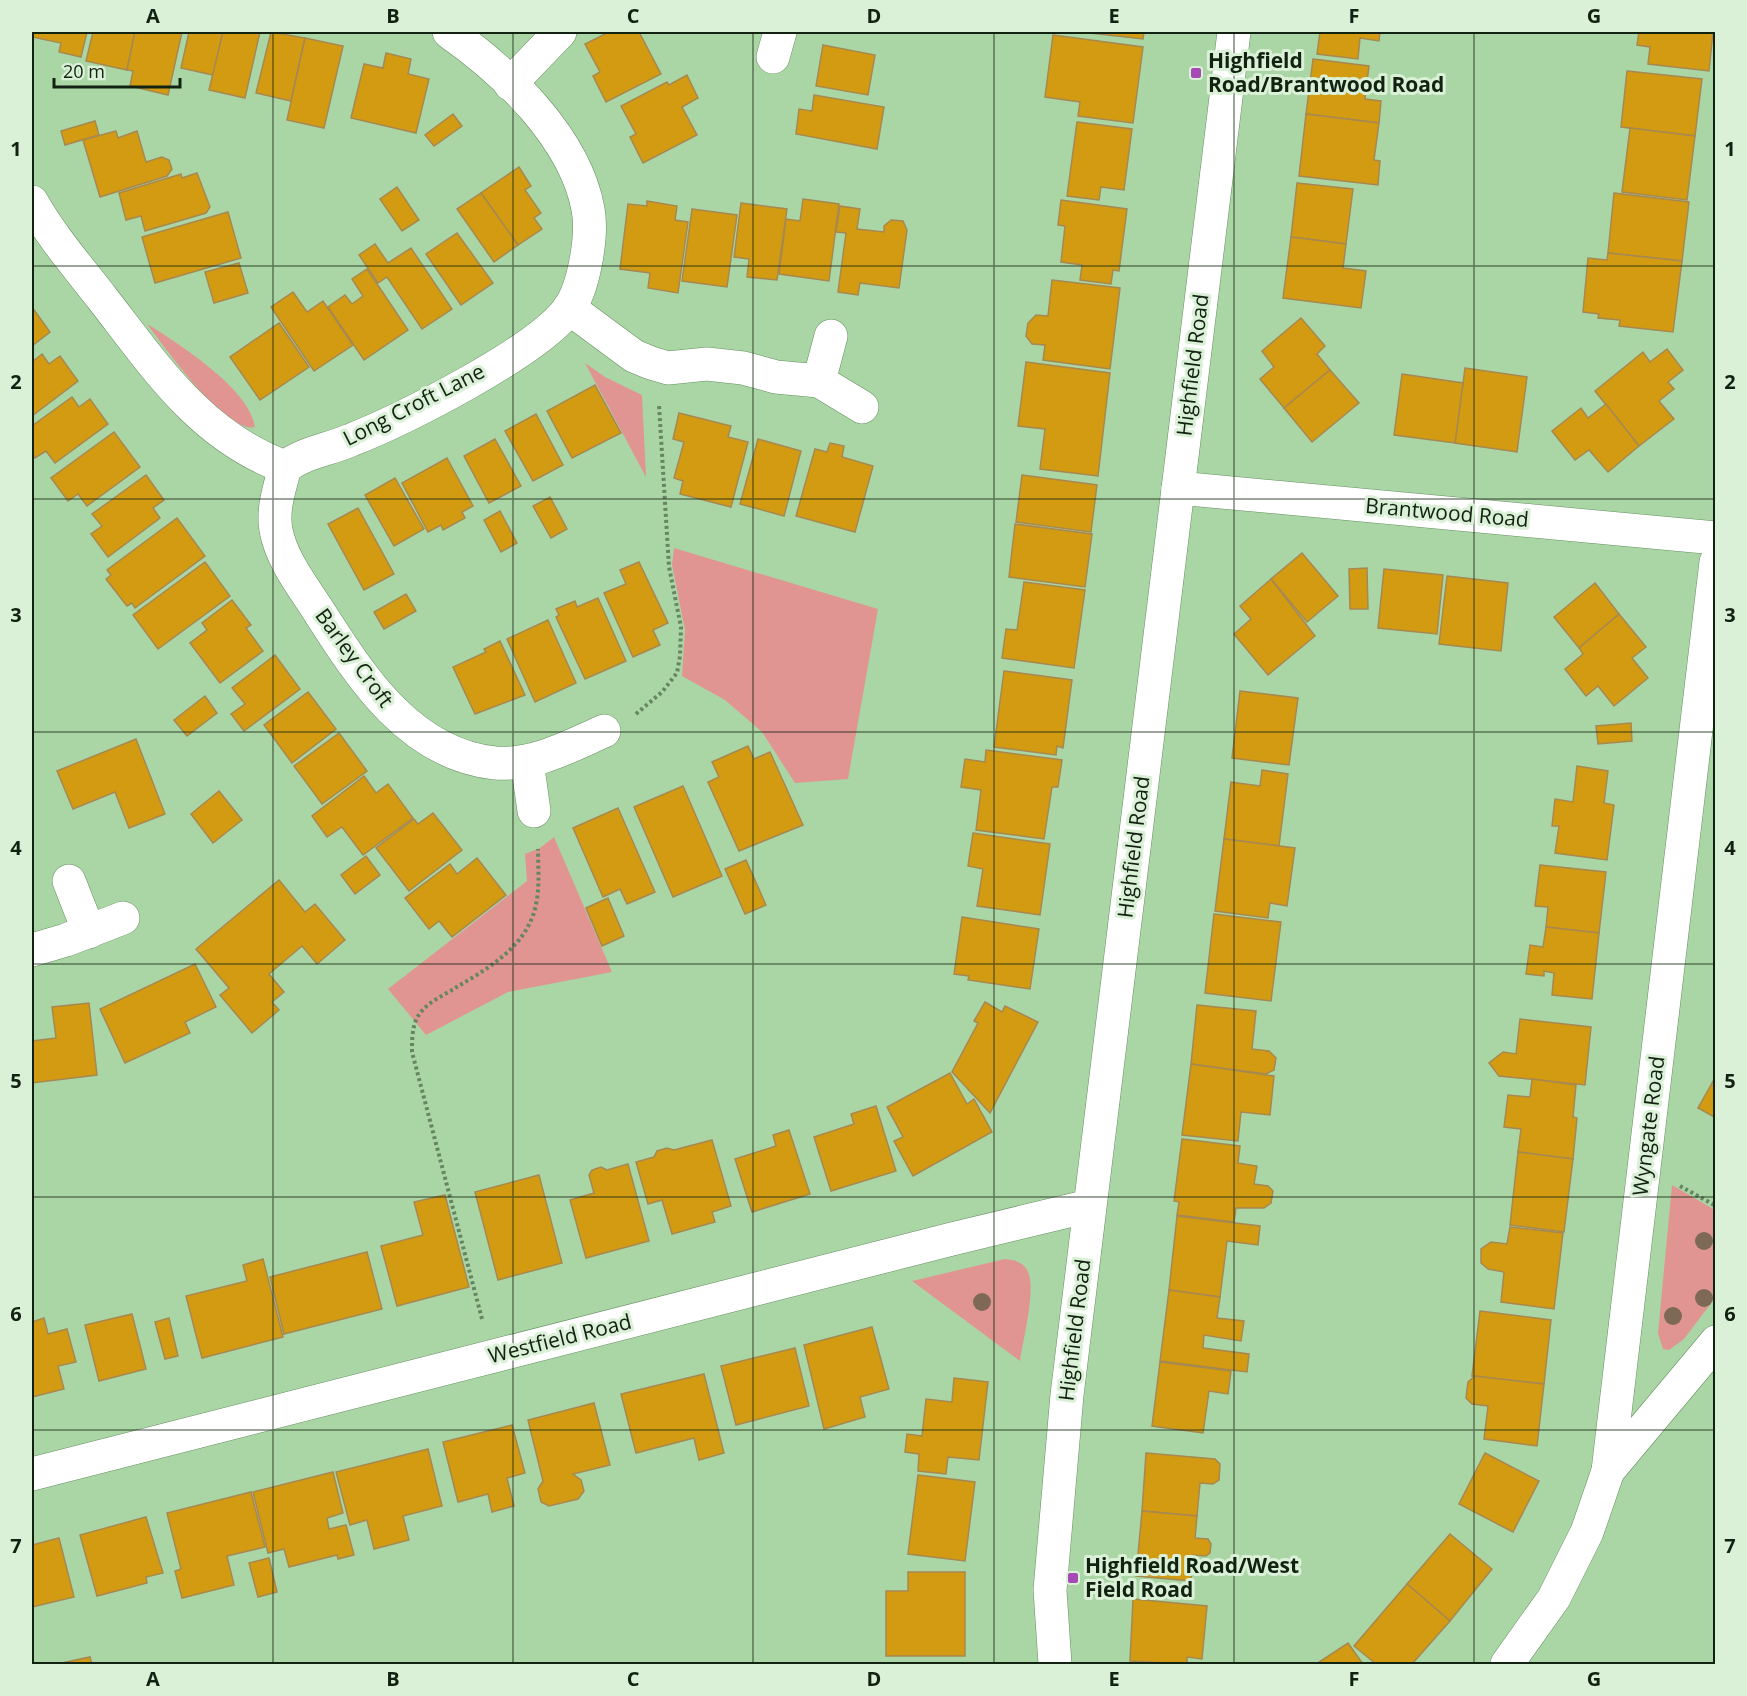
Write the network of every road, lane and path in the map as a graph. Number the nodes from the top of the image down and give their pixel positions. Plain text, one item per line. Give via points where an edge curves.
1 (449, 32) edge
2 (560, 32) edge
3 (1234, 32) edge
4 (510, 84) junction
5 (32, 202) edge
6 (569, 308) junction
7 (831, 336) dead end
8 (819, 381) junction
9 (659, 395) dead end
10 (862, 407) dead end
11 (285, 467) junction
12 (1178, 488) junction
13 (1716, 538) edge
14 (1716, 562) edge
15 (616, 725) joint
16 (527, 762) junction
17 (534, 811) dead end
18 (538, 845) dead end
19 (69, 881) dead end
20 (123, 918) dead end
21 (89, 932) junction
22 (32, 950) edge
23 (1678, 1185) dead end
24 (1089, 1206) junction
25 (1716, 1206) edge
26 (484, 1327) dead end
27 (1716, 1342) edge
28 (1608, 1472) junction
29 (32, 1474) edge
30 (1055, 1665) edge
31 (1507, 1665) edge

1 - 4 street
2 - 4 street
3 - 12 street, Highfield Road
4 - 6 street via 550,127 584,187 590,218 589,246
5 - 11 street via 112,311 201,418 243,448
6 - 8 street via 634,356 668,368 707,364
6 - 11 street, Long Croft Lane via 531,342 465,383 350,441 299,456
7 - 8 street
8 - 10 street
9 - 15 path via 669,567 681,627 680,656 677,673 662,692
11 - 16 street, Barley Croft via 277,498 276,531 291,567 379,698 435,745 496,763
12 - 13 street, Brantwood Road
12 - 24 street, Highfield Road
14 - 28 street, Wyngate Road
15 - 16 street, Barley Croft
16 - 17 street
18 - 26 path via 539,893 531,920 513,946 492,965 428,1004 417,1019 412,1036 412,1052
19 - 21 street
20 - 21 street
21 - 22 street
23 - 25 path
24 - 29 street, Westfield Road
24 - 30 street, Highfield Road via 1050,1590
27 - 28 street
28 - 31 street, Wyngate Road via 1587,1532 1554,1599

